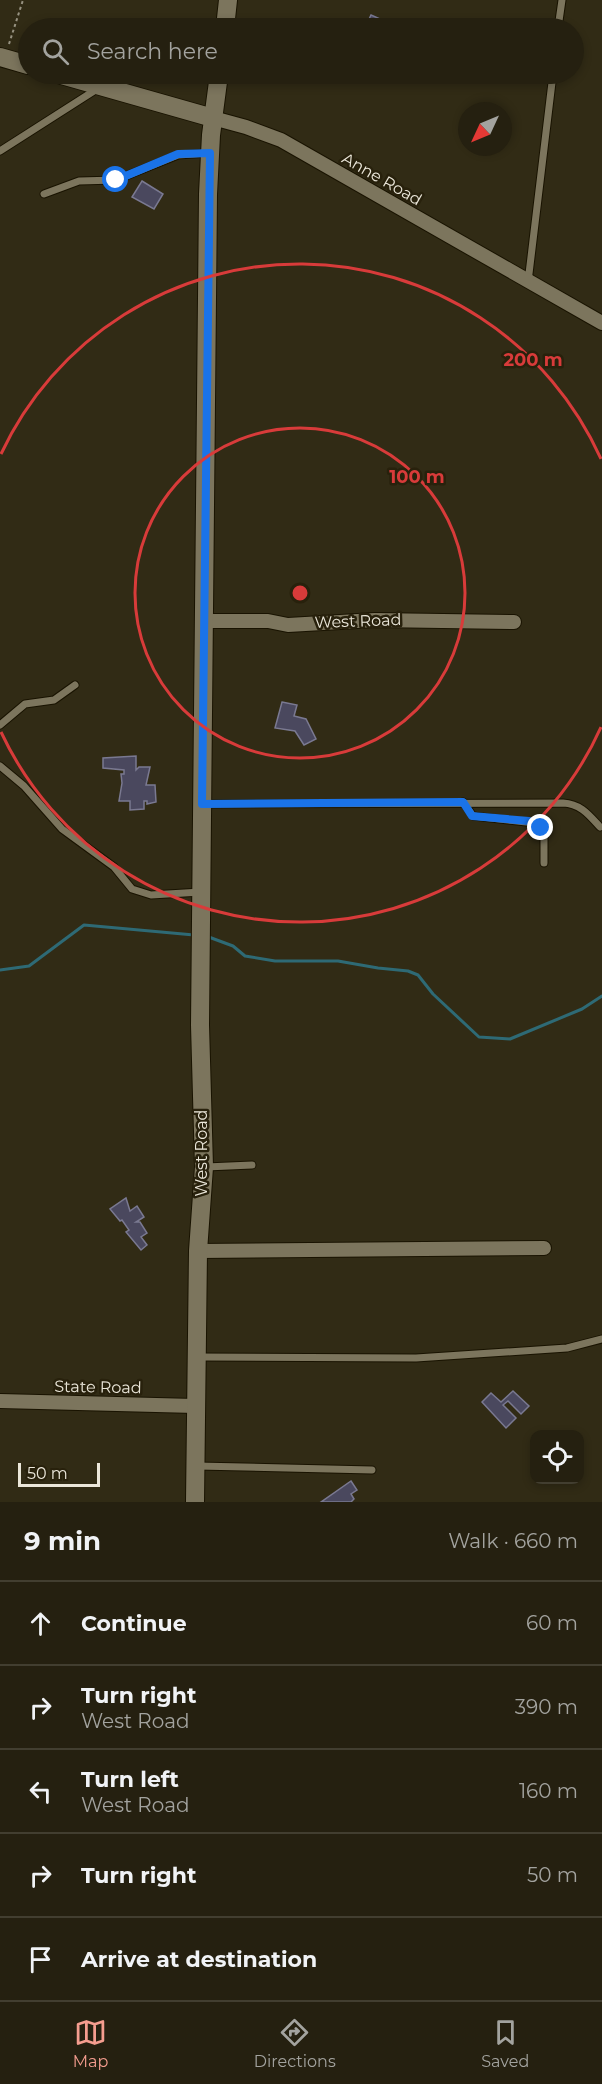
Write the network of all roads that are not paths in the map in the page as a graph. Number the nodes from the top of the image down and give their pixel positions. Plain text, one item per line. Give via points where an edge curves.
1 (228, 0) edge
2 (562, 0) edge
3 (226, 18) edge
4 (559, 18) edge
5 (2, 57) edge
6 (18, 62) edge
7 (92, 84) edge
8 (218, 84) edge
9 (552, 84) edge
10 (102, 87) junction
11 (213, 118) junction
12 (0, 151) edge
13 (210, 153) junction
14 (44, 195) dead end
15 (528, 282) junction
16 (602, 323) edge
17 (203, 621) junction
18 (514, 622) dead end
19 (75, 685) dead end
20 (0, 725) edge
21 (0, 766) edge
22 (463, 802) junction
23 (202, 804) junction
24 (600, 827) dead end
25 (544, 863) dead end
26 (201, 892) junction
27 (252, 1165) dead end
28 (204, 1167) junction
29 (544, 1248) dead end
30 (198, 1251) junction
31 (602, 1339) edge
32 (197, 1357) junction
33 (0, 1401) edge
34 (195, 1406) junction
35 (196, 1466) junction
36 (372, 1470) dead end
37 (195, 1502) edge

1 - 3 street
2 - 4 lane
5 - 6 street
7 - 10 street
8 - 11 street, West Road
9 - 15 lane
10 - 11 street
10 - 12 lane
11 - 13 street, West Road
11 - 15 street, Anne Road via 282,140
13 - 14 lane via 178,154 116,180 79,181
13 - 17 street, West Road
15 - 16 street, Anne Road
17 - 18 street, West Road via 268,621 288,625 446,619
17 - 23 street, West Road
19 - 20 lane via 54,700 25,704
21 - 26 lane via 24,786 62,829 114,867 132,888 151,894
22 - 23 lane
22 - 24 lane via 571,803 585,810
22 - 25 lane via 472,816 535,823 544,834
23 - 26 street, West Road
26 - 28 street, West Road via 200,1077
27 - 28 lane
28 - 30 street, West Road
29 - 30 street
30 - 32 street, West Road
31 - 32 lane via 567,1348 416,1358
32 - 34 street, West Road
33 - 34 street, State Road
34 - 35 street, West Road
35 - 36 lane
35 - 37 street, West Road

